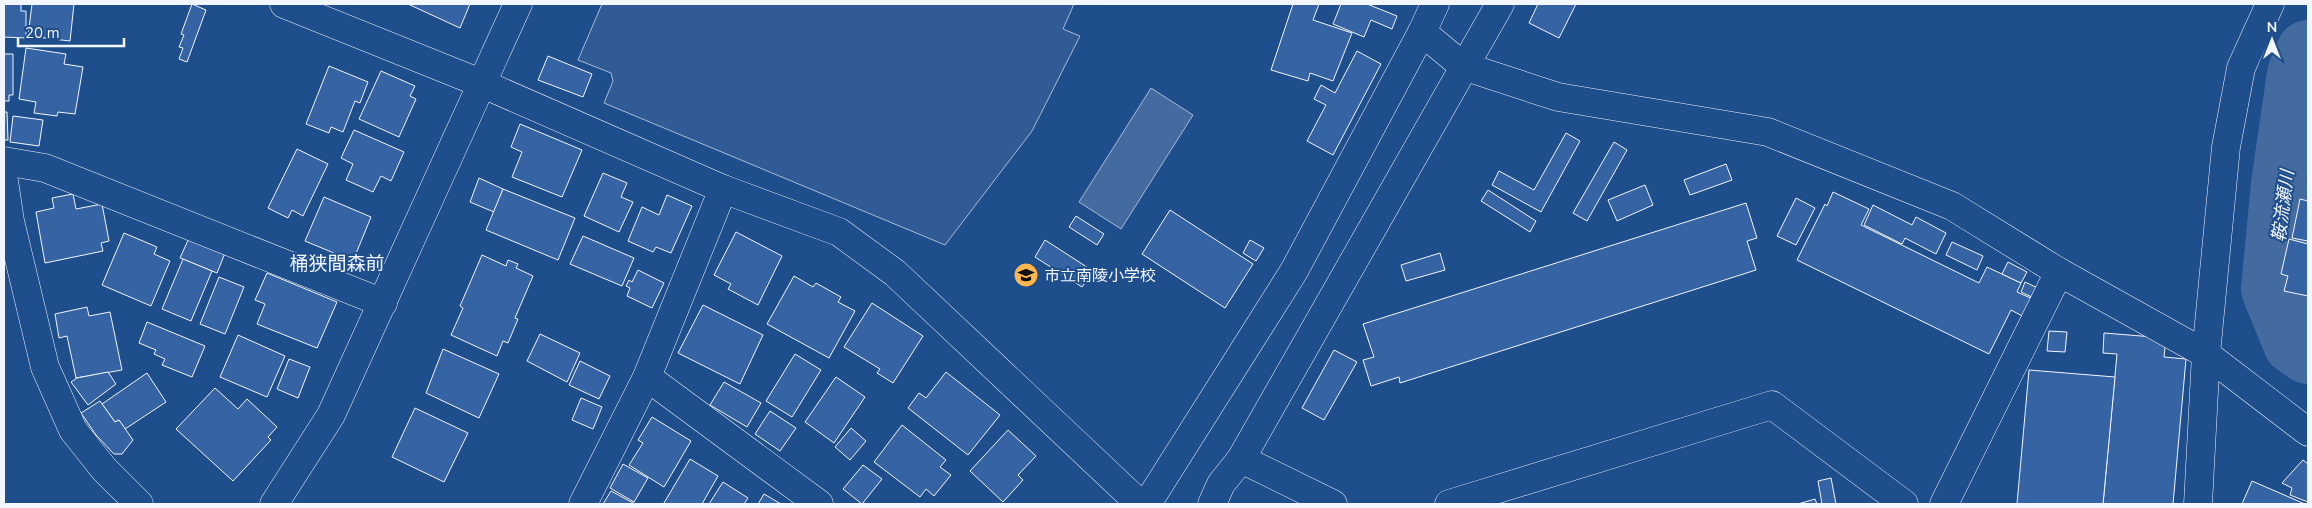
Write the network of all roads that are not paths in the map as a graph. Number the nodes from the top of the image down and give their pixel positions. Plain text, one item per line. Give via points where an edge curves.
1 (284, 4) edge
2 (518, 4) edge
3 (1435, 4) edge
4 (1500, 4) edge
5 (2270, 4) edge
6 (1422, 32) junction
7 (1463, 66) junction
8 (483, 84) junction
9 (4, 161) edge
10 (4, 181) edge
11 (724, 188) junction
12 (2059, 272) junction
13 (382, 303) junction
14 (2206, 354) junction
15 (646, 377) junction
16 (2308, 432) edge
17 (1241, 459) junction
18 (139, 504) edge
19 (274, 504) edge
20 (582, 504) edge
21 (819, 504) edge
22 (1140, 504) edge
23 (1147, 504) edge
24 (1212, 504) edge
25 (1333, 504) edge
26 (1449, 504) edge
27 (1904, 504) edge
28 (1944, 504) edge
29 (2198, 504) edge

1 - 8 street
2 - 8 street
3 - 6 street
4 - 7 street
5 - 14 street via 2241,68 2226,147
6 - 7 street
6 - 23 street via 1294,271
7 - 12 street via 1558,97 1768,132 1952,206
7 - 17 street
8 - 11 street
8 - 13 street
9 - 13 street via 45,168
10 - 18 street via 10,220 45,367 73,430 104,469
11 - 15 street
11 - 22 street via 839,232 895,273
12 - 14 street
12 - 28 street
13 - 19 street via 331,415
14 - 16 street
14 - 29 street
15 - 20 street
15 - 21 street
17 - 24 street via 1221,484
17 - 25 street
26 - 27 street via 1772,405

